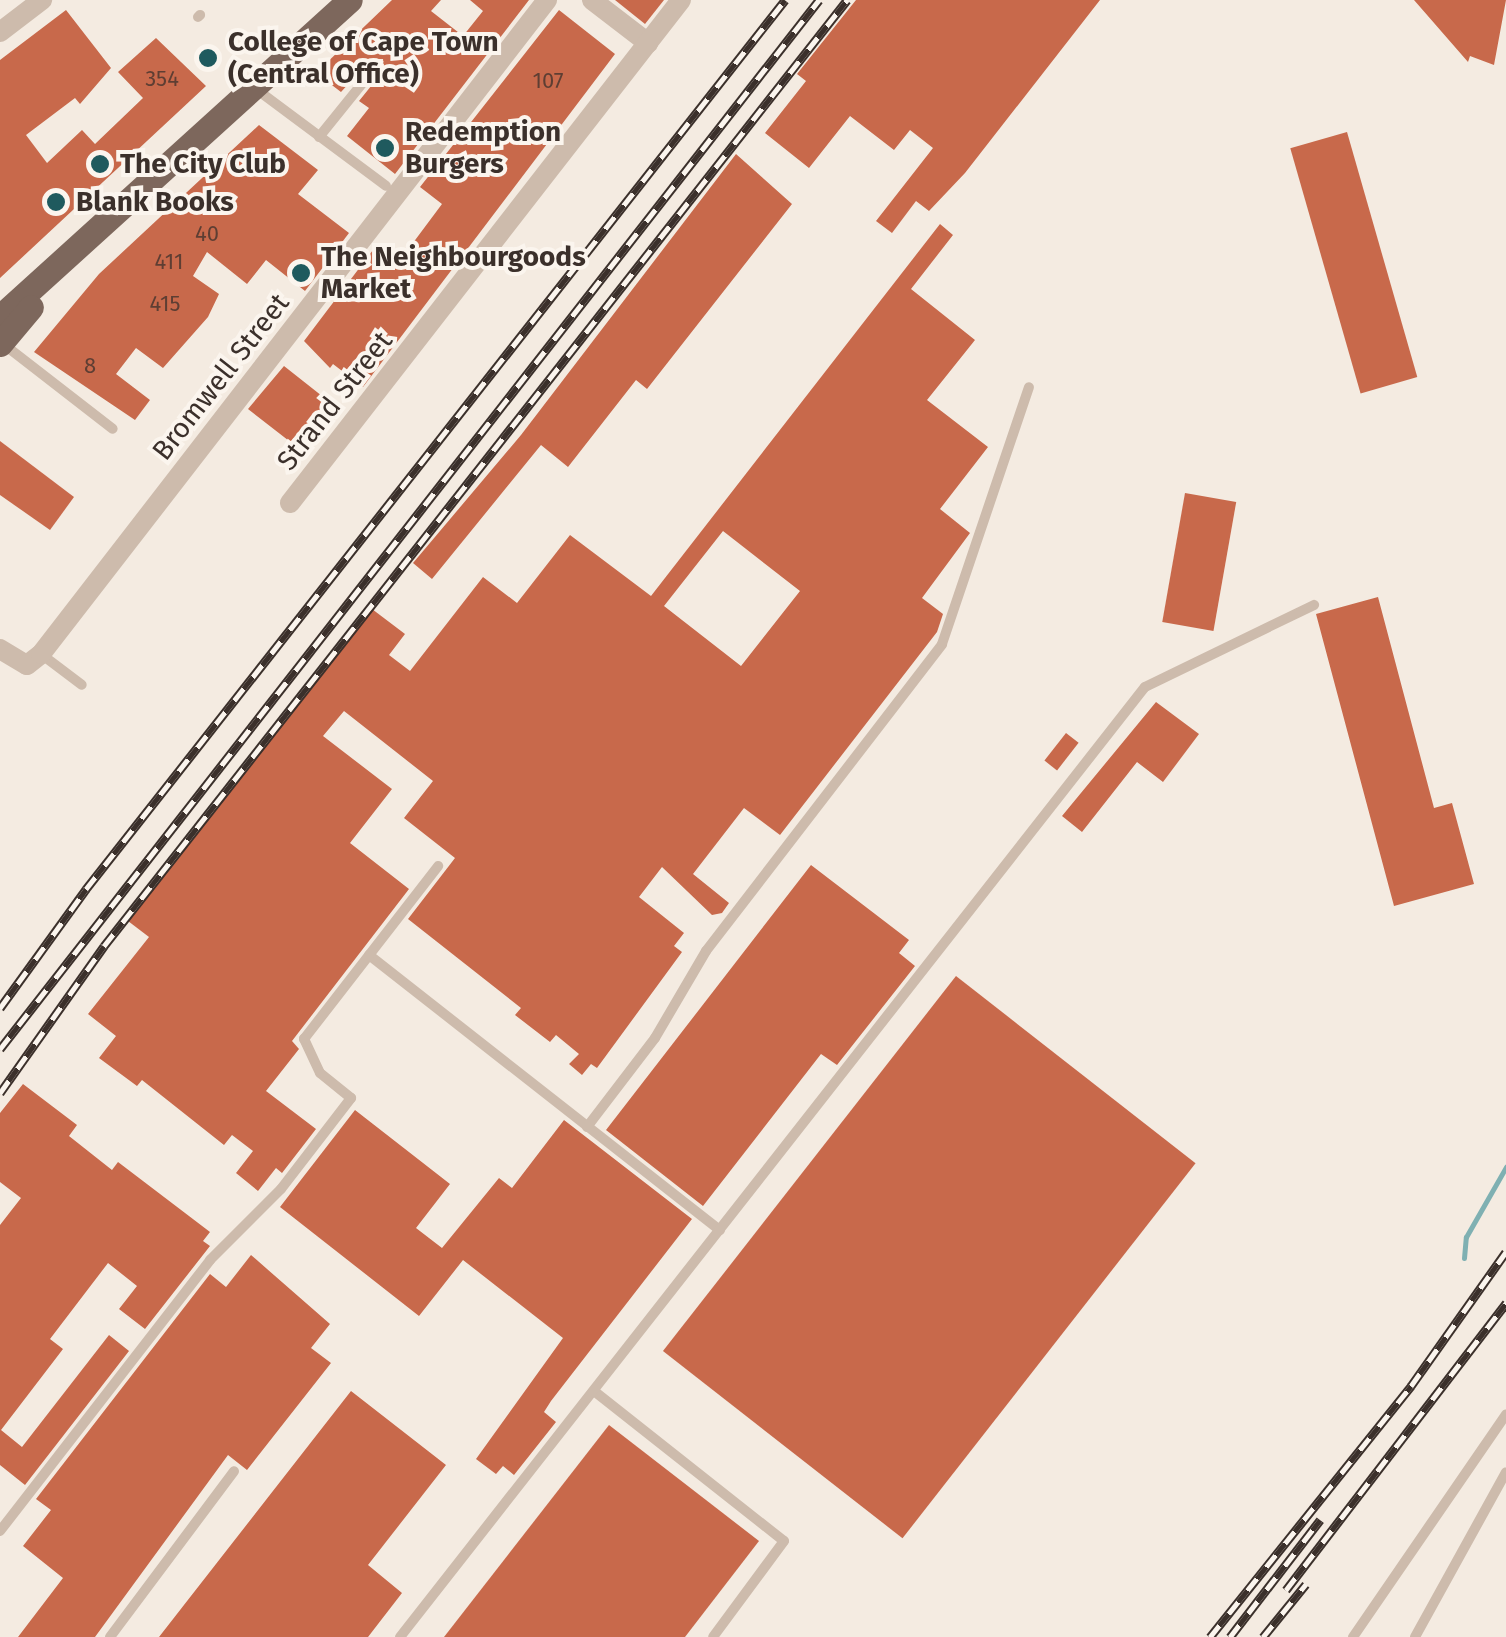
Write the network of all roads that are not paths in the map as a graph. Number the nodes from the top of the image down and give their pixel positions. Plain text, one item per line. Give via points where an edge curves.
1 (42, 0) edge
2 (350, 0) edge
3 (547, 0) edge
4 (592, 0) edge
5 (681, 0) edge
6 (0, 32) edge
7 (648, 43) junction
8 (377, 65) dead end
9 (255, 89) junction
10 (319, 136) junction
11 (386, 186) dead end
12 (72, 257) junction
13 (0, 318) edge
14 (1, 343) edge
15 (1029, 387) dead end
16 (112, 429) dead end
17 (290, 504) dead end
18 (1314, 604) dead end
19 (0, 650) edge
20 (40, 654) junction
21 (82, 685) dead end
22 (438, 866) dead end
23 (369, 954) junction
24 (587, 1127) junction
25 (720, 1230) junction
26 (594, 1390) junction
27 (1506, 1414) edge
28 (234, 1472) dead end
29 (1506, 1472) edge
30 (0, 1531) edge
31 (110, 1637) edge
32 (400, 1637) edge
33 (713, 1637) edge
34 (1353, 1637) edge
35 (1415, 1637) edge

1 - 6 street
2 - 9 main road
3 - 20 street, Bromwell Street
4 - 7 street
5 - 7 street, Strand Street
7 - 17 street, Strand Street
8 - 10 lane
9 - 10 lane
9 - 12 main road
10 - 11 lane
12 - 13 main road
12 - 14 main road
14 - 16 lane
15 - 24 lane via 942,644 706,951 655,1038
18 - 25 lane via 1145,687
19 - 20 street via 27,665
20 - 21 lane
22 - 23 lane
23 - 24 lane
23 - 30 lane via 304,1038 320,1073 351,1098 281,1188 210,1260
24 - 25 lane
25 - 26 lane
26 - 32 lane
26 - 33 lane via 784,1541
27 - 34 lane
28 - 31 lane
29 - 35 lane

